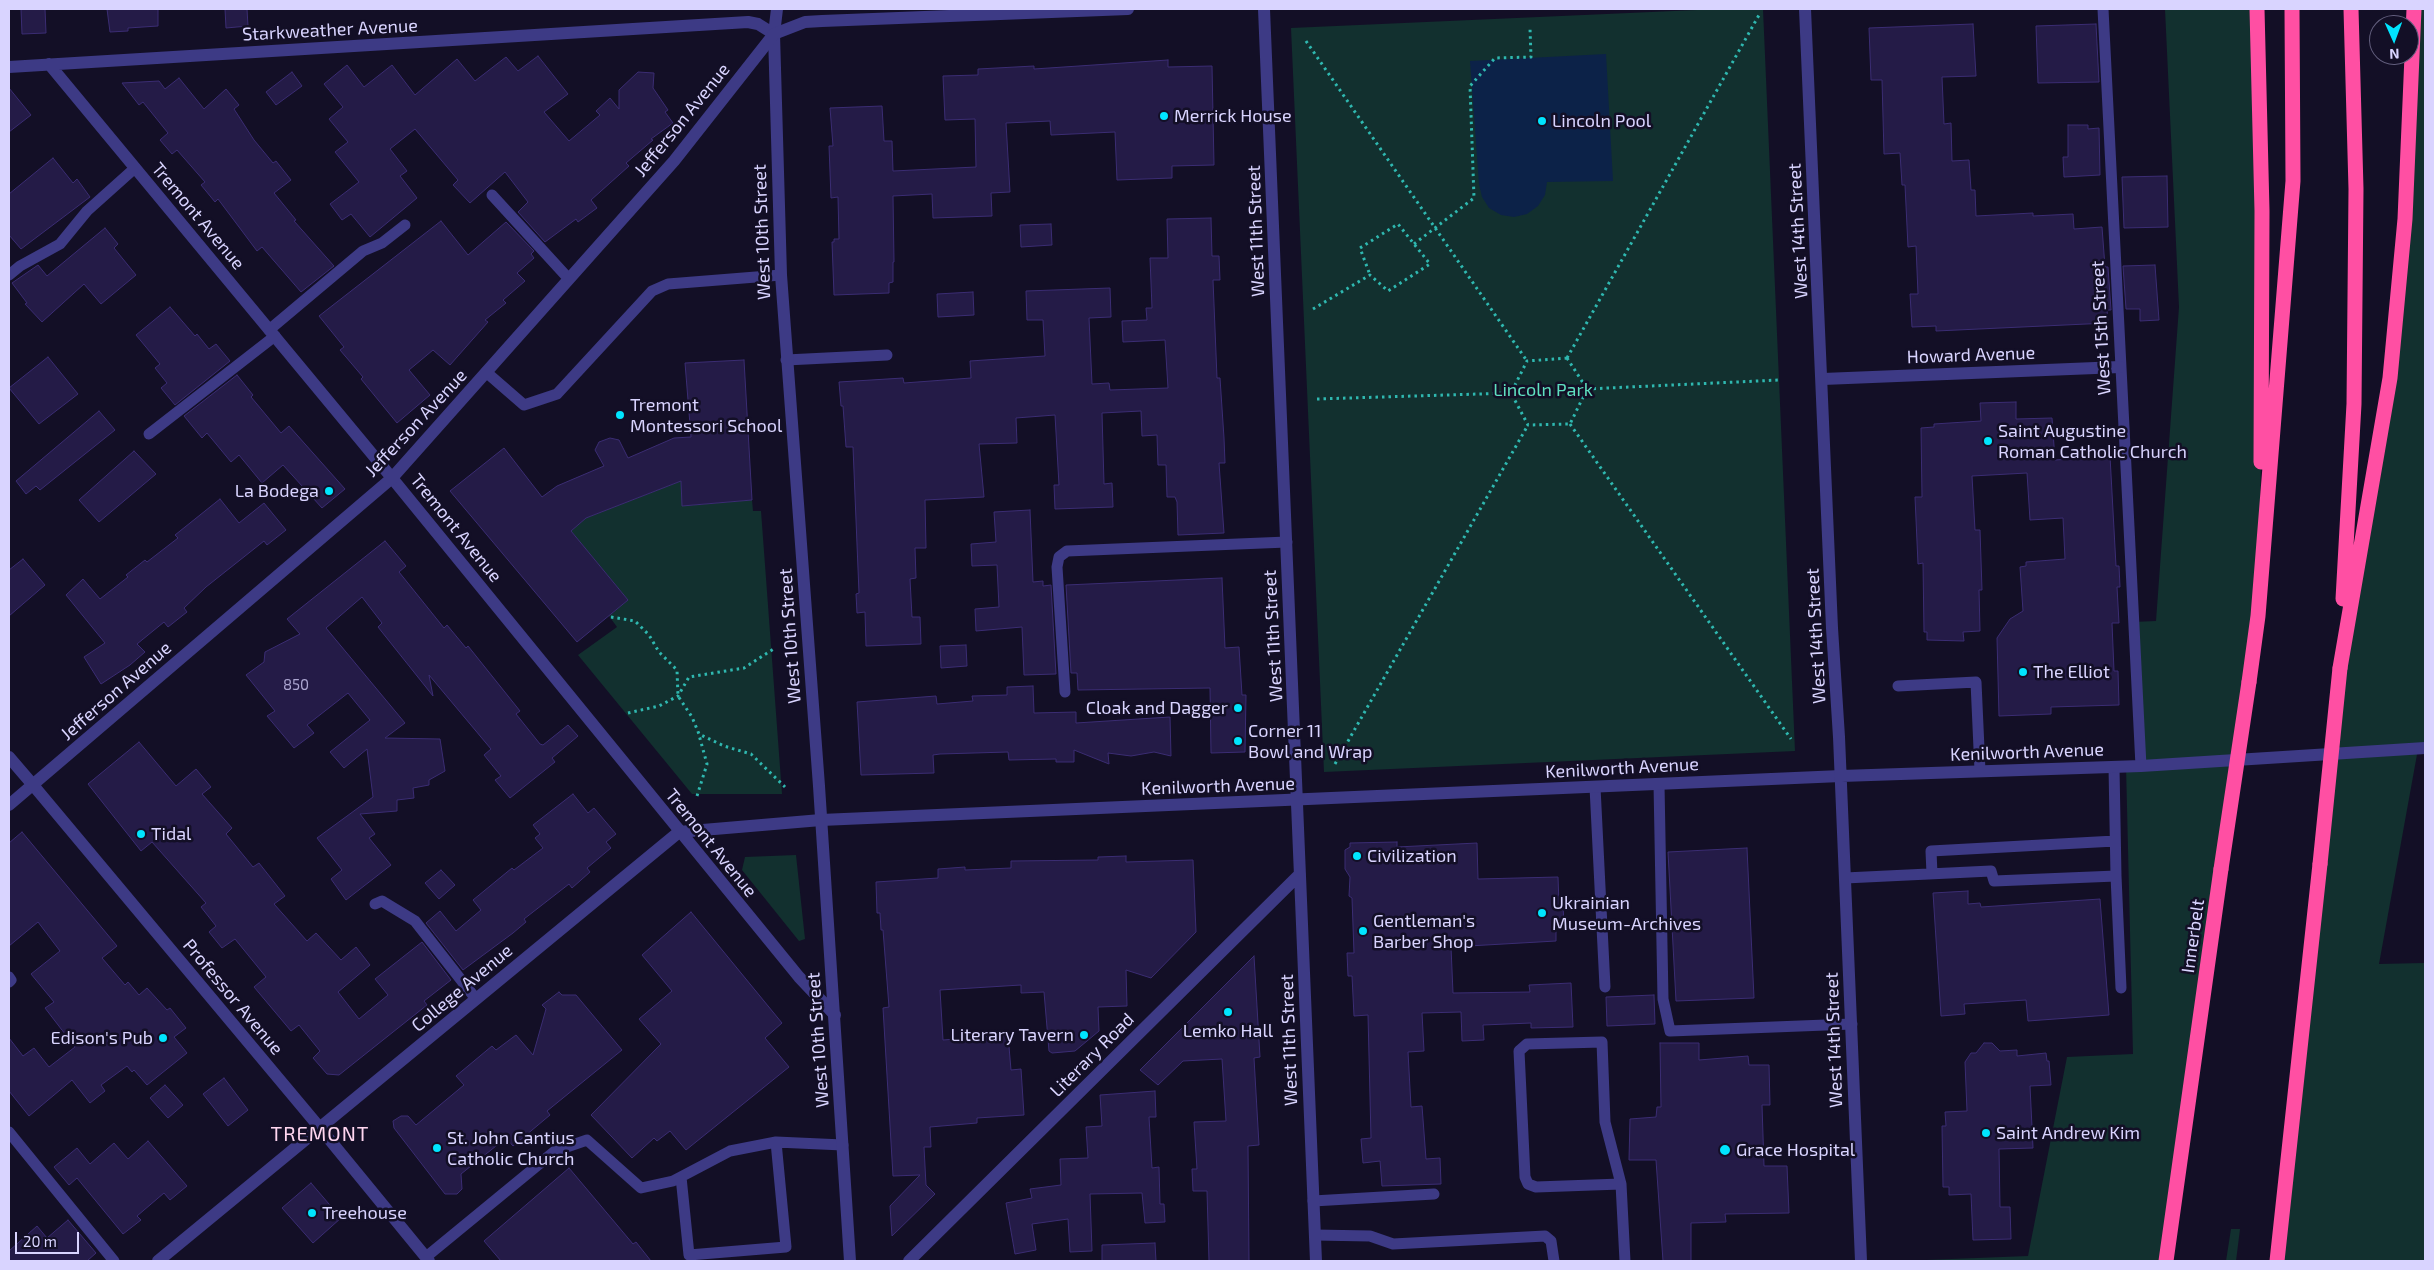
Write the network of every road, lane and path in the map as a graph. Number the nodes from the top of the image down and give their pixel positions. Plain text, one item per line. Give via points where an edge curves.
1 (777, 9) edge
2 (1128, 9) edge
3 (1264, 9) edge
4 (1805, 9) edge
5 (2103, 9) edge
6 (2257, 9) edge
7 (2292, 9) edge
8 (2351, 9) edge
9 (2414, 9) edge
10 (1759, 15) dead end
11 (1530, 28) dead end
12 (774, 34) junction
13 (1306, 41) dead end
14 (49, 64) junction
15 (9, 67) edge
16 (135, 168) junction
17 (492, 194) dead end
18 (406, 225) dead end
19 (1435, 227) junction
20 (1414, 244) junction
21 (9, 275) edge
22 (781, 275) junction
23 (1370, 275) junction
24 (568, 278) junction
25 (1313, 308) dead end
26 (272, 333) junction
27 (887, 355) dead end
28 (1567, 358) junction
29 (786, 360) junction
30 (1527, 361) junction
31 (2120, 367) junction
32 (486, 372) junction
33 (1823, 379) junction
34 (1779, 380) dead end
35 (1587, 389) junction
36 (1511, 393) junction
37 (1317, 399) dead end
38 (1570, 424) junction
39 (1528, 425) junction
40 (149, 434) dead end
41 (392, 478) junction
42 (1287, 542) junction
43 (2258, 616) junction
44 (611, 617) dead end
45 (775, 648) dead end
46 (2340, 668) junction
47 (1898, 686) dead end
48 (1065, 692) dead end
49 (678, 696) junction
50 (628, 713) dead end
51 (699, 734) junction
52 (1791, 739) dead end
53 (2425, 748) edge
54 (9, 757) edge
55 (1335, 764) dead end
56 (2141, 766) junction
57 (2114, 767) junction
58 (1980, 771) junction
59 (1841, 776) junction
60 (1659, 784) junction
61 (33, 785) junction
62 (784, 786) dead end
63 (1595, 787) junction
64 (697, 796) dead end
65 (1298, 800) junction
66 (9, 804) edge
67 (821, 820) junction
68 (679, 832) junction
69 (2115, 841) junction
70 (1300, 874) junction
71 (1932, 874) junction
72 (2116, 876) junction
73 (1845, 878) junction
74 (375, 904) dead end
75 (9, 977) edge
76 (9, 982) edge
77 (1605, 987) dead end
78 (2121, 988) dead end
79 (476, 999) junction
80 (834, 1015) junction
81 (1852, 1024) junction
82 (320, 1128) junction
83 (9, 1132) edge
84 (776, 1142) junction
85 (843, 1145) junction
86 (681, 1177) junction
87 (1621, 1184) junction
88 (1434, 1194) dead end
89 (1313, 1201) junction
90 (1315, 1235) junction
91 (427, 1259) edge
92 (114, 1261) edge
93 (158, 1261) edge
94 (850, 1261) edge
95 (909, 1261) edge
96 (1316, 1261) edge
97 (1554, 1261) edge
98 (1625, 1261) edge
99 (1861, 1261) edge
100 (2166, 1261) edge
101 (2277, 1261) edge

1 - 12 street, West 10th Street
2 - 12 street via 822,20 805,22
3 - 42 street, West 11th Street
4 - 33 street, West 14th Street
5 - 31 lane, West 15th Street
6 - 43 highway via 2262,221
7 - 43 highway via 2292,180
8 - 46 highway via 2356,189 2354,404
9 - 46 highway via 2405,219 2390,378
10 - 28 path
11 - 19 path via 1531,57 1495,58 1470,86 1474,198
12 - 14 street, Starkweather Avenue via 748,22
12 - 22 street, West 10th Street
12 - 24 street, Jefferson Avenue via 674,161
13 - 19 path
14 - 15 street, Starkweather Avenue
14 - 16 street, Tremont Avenue
16 - 21 lane via 87,211 60,244
16 - 26 street, Tremont Avenue
17 - 24 lane
18 - 26 lane via 382,243 363,251
19 - 20 path
19 - 30 path
20 - 23 path via 1398,224 1360,248
20 - 23 path via 1430,264 1388,291
22 - 29 street, West 10th Street
22 - 32 lane via 668,284 652,290 557,394 524,405
23 - 25 path
24 - 32 street, Jefferson Avenue
26 - 40 lane
26 - 41 street, Tremont Avenue
27 - 29 lane
28 - 30 path
28 - 35 path
29 - 67 street, West 10th Street
30 - 36 path
31 - 33 street, Howard Avenue
31 - 56 lane, West 15th Street
32 - 41 street, Jefferson Avenue
33 - 59 street, West 14th Street
34 - 35 path
35 - 38 path
36 - 37 path
36 - 39 path
38 - 39 path
38 - 52 path
39 - 55 path
41 - 61 street, Jefferson Avenue
41 - 68 street, Tremont Avenue
42 - 48 lane via 1067,552 1060,557 1057,567
42 - 65 street, West 11th Street
43 - 100 highway, Innerbelt, bridge
44 - 49 path via 635,621 649,635 659,652 677,670
45 - 49 path via 744,668 689,677
46 - 101 highway, bridge
47 - 58 lane via 1976,682
49 - 50 path via 659,706
49 - 51 path
51 - 62 path via 751,754
51 - 64 path via 707,764
53 - 56 street, Kenilworth Avenue
54 - 61 street, Professor Avenue
56 - 57 street, Kenilworth Avenue
57 - 58 street, Kenilworth Avenue
57 - 69 lane
58 - 59 street, Kenilworth Avenue
59 - 60 street, Kenilworth Avenue
59 - 73 street, West 14th Street
60 - 63 street, Kenilworth Avenue
60 - 81 lane via 1663,999 1670,1031
61 - 66 street, Jefferson Avenue
61 - 82 street, Professor Avenue
63 - 65 street, Kenilworth Avenue
63 - 77 lane
65 - 67 street, Kenilworth Avenue
65 - 70 street, West 11th Street
67 - 68 street
67 - 80 street, West 10th Street
68 - 79 street, College Avenue
68 - 80 street, Tremont Avenue
69 - 71 lane via 1931,850
69 - 72 lane
70 - 89 street, West 11th Street
70 - 95 street, Literary Road
71 - 72 lane via 1991,872 1994,881
71 - 73 lane
72 - 78 lane
73 - 81 street, West 14th Street
74 - 79 lane via 382,902 415,921
75 - 76 lane
79 - 82 street, College Avenue
80 - 85 street, West 10th Street
81 - 99 street, West 14th Street
82 - 91 street, Professor Avenue
82 - 93 street, College Avenue
83 - 92 lane
84 - 85 lane
84 - 86 lane via 730,1151
84 - 86 lane via 786,1247 688,1255
85 - 94 street, West 10th Street
86 - 91 lane via 641,1188 586,1140 556,1151
87 - 87 lane via 1528,1184 1525,1177 1519,1051 1527,1044 1602,1042 1605,1122
87 - 98 lane
88 - 89 lane
89 - 90 street, West 11th Street
90 - 96 street, West 11th Street
90 - 97 lane via 1370,1236 1393,1244 1544,1236 1551,1241

